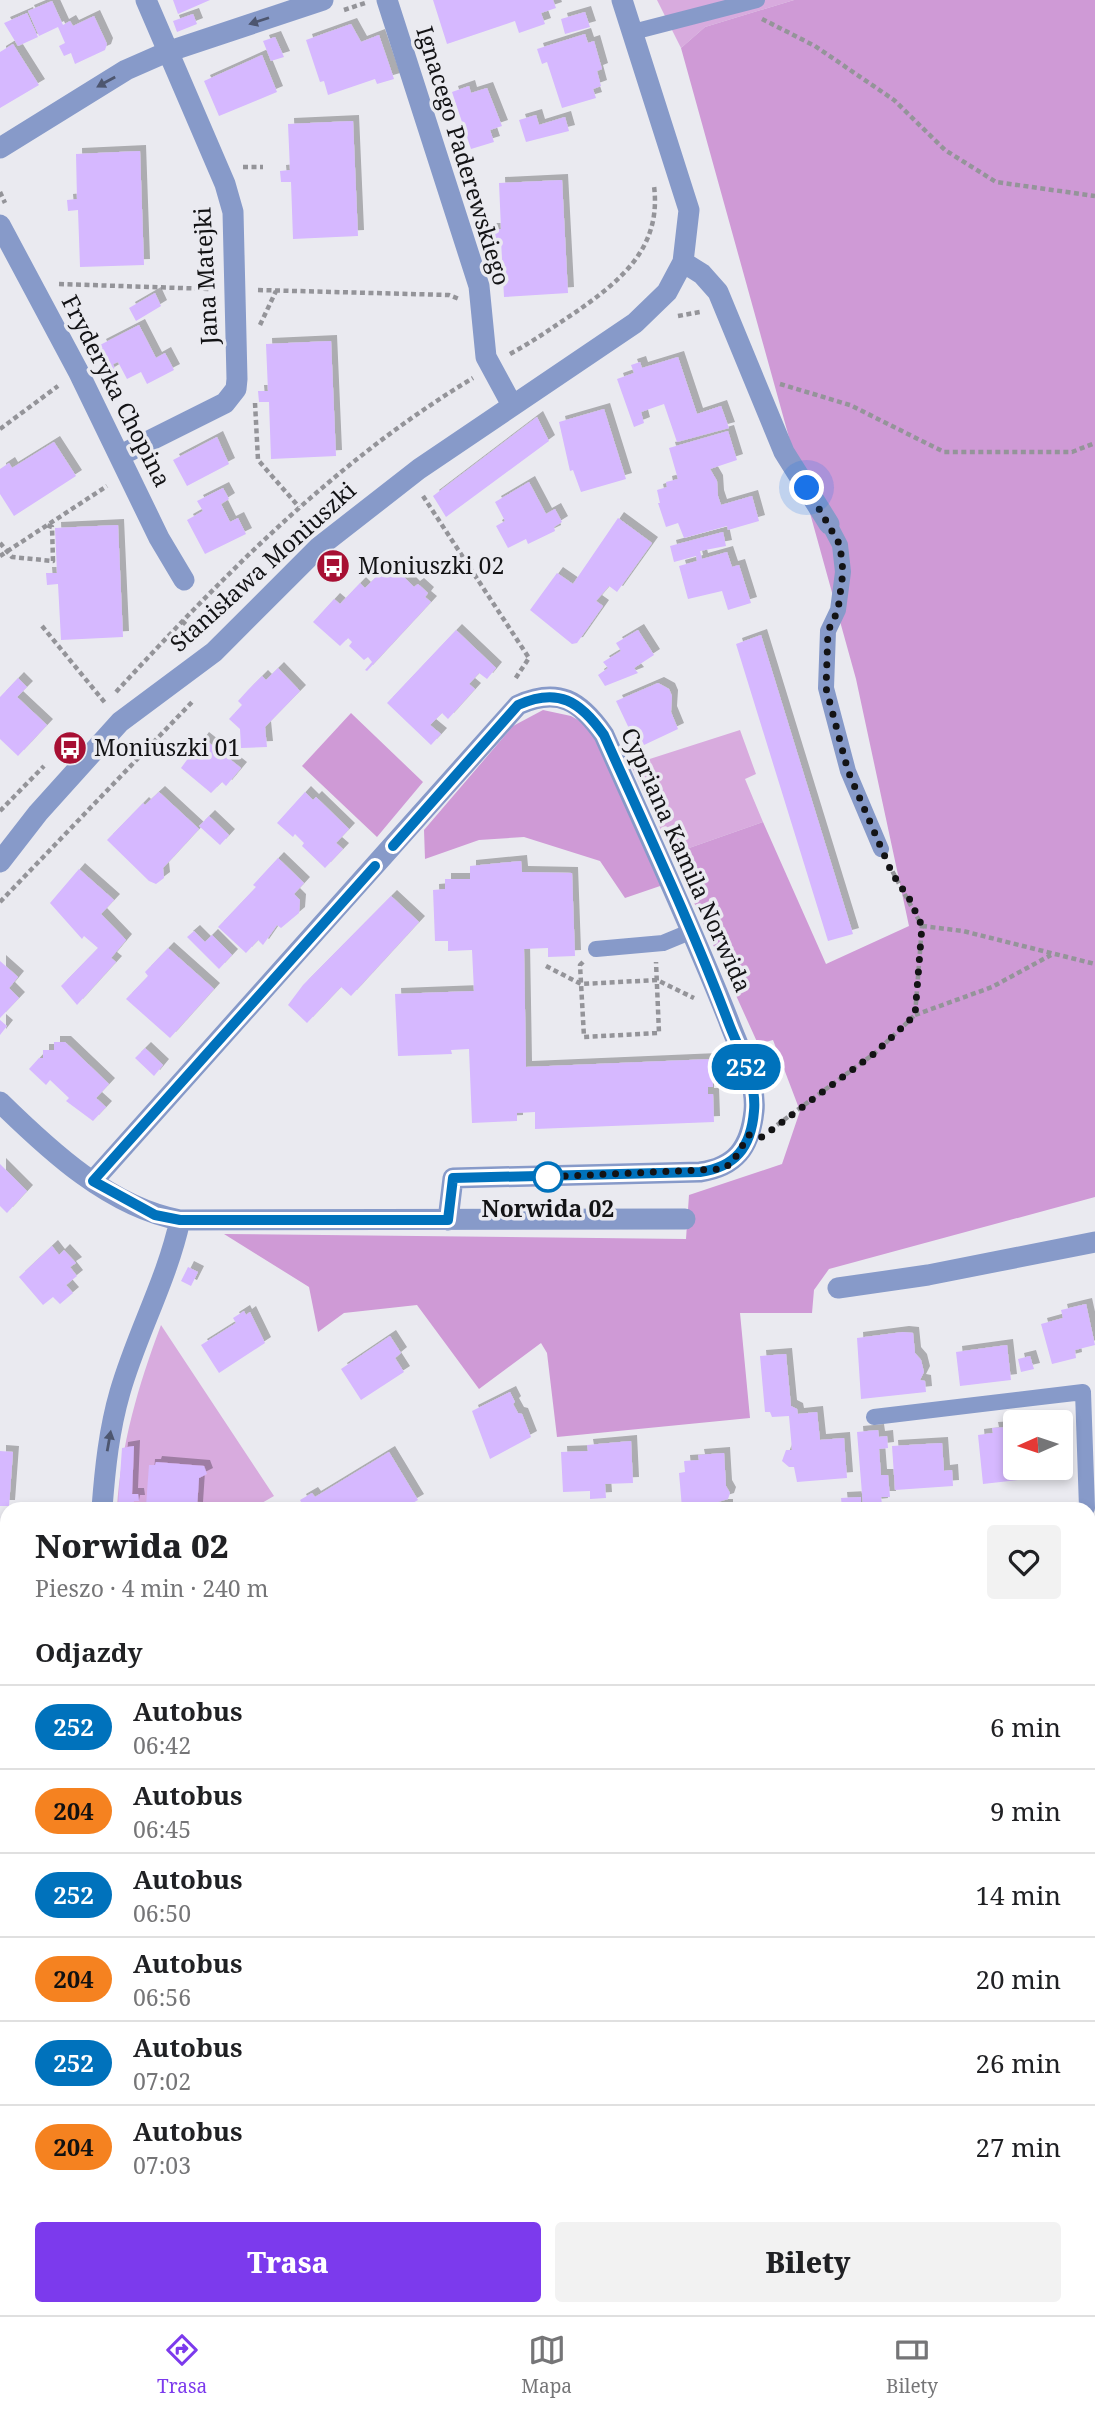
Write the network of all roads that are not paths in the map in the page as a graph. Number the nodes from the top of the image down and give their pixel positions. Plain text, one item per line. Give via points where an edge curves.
1 (146, 0) edge
2 (323, 0) edge
3 (387, 0) edge
4 (622, 0) edge
5 (750, 2) edge
6 (633, 32) junction
7 (167, 52) junction
8 (0, 148) edge
9 (0, 225) edge
10 (683, 262) junction
11 (512, 405) junction
12 (124, 464) junction
13 (829, 524) joint
14 (184, 580) dead end
15 (881, 849) road end
16 (0, 862) edge
17 (692, 931) junction
18 (596, 949) road end
19 (0, 1102) edge
20 (93, 1181) junction
21 (685, 1219) dead end
22 (180, 1220) junction
23 (448, 1220) junction
24 (1095, 1242) edge
25 (838, 1287) dead end
26 (874, 1417) dead end
27 (103, 1502) edge
28 (1087, 1502) edge

1 - 7 street, Jana Matejki
2 -> 7 street
3 - 11 street, Ignacego Paderewskiego via 479,286 486,357
4 - 6 street
5 - 6 lane
6 - 10 street via 687,198
7 -> 8 street via 88,91
7 - 12 street, Jana Matejki via 233,212 236,389 225,403
9 - 12 street, Fryderyka Chopina
10 - 11 street, Stanisława Moniuszki via 667,292 635,323
10 - 13 street via 718,292 785,452
11 - 16 street, Stanisława Moniuszki via 376,500 319,547 214,652 133,710 46,803
12 - 14 street, Fryderyka Chopina
13 - 15 lane via 840,545 843,572 838,610 828,631 826,688 848,771
17 - 18 lane via 663,943
17 - 20 street, Cypriana Kamila Norwida via 604,735 584,711 554,695 541,695 518,705
17 - 23 street, Cypriana Kamila Norwida via 752,1089 749,1135 732,1163 700,1172 453,1178
19 - 20 street
20 - 22 street via 155,1215
21 - 23 street
22 - 23 street
27 -> 22 street via 108,1443 121,1390 172,1258
24 - 25 street via 928,1275
26 - 28 lane via 1083,1392

